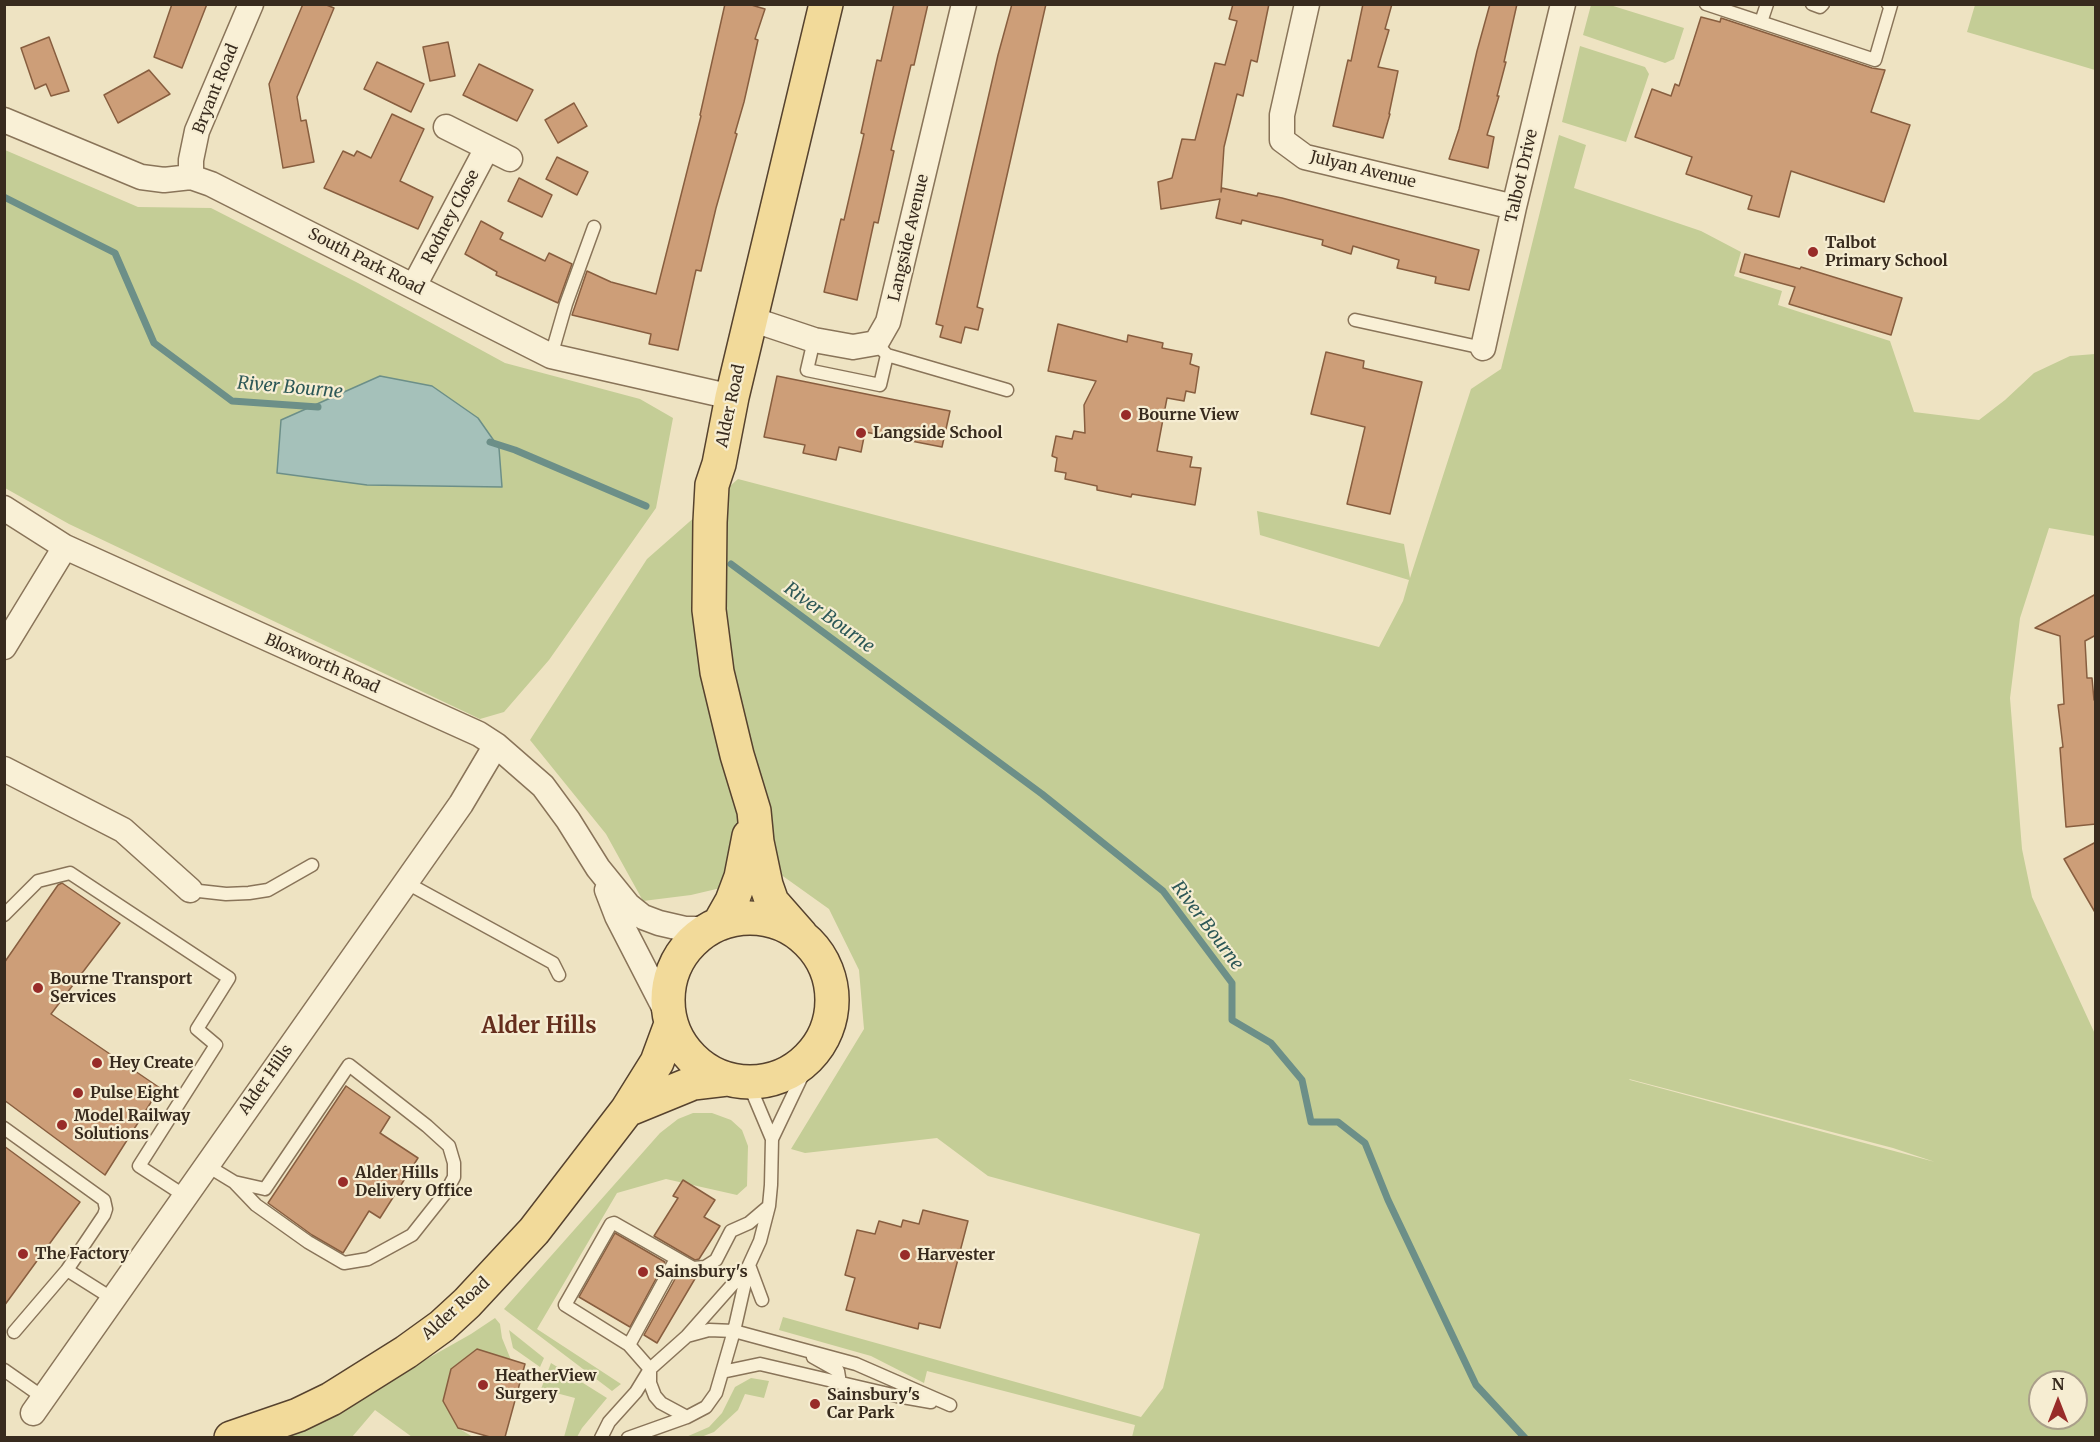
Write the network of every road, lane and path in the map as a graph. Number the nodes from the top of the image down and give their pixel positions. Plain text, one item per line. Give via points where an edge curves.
1 (251, 4) edge
2 (826, 4) edge
3 (964, 4) edge
4 (1307, 4) edge
5 (1563, 4) edge
6 (1706, 4) edge
7 (1767, 4) edge
8 (1812, 4) edge
9 (1823, 4) edge
10 (1888, 4) edge
11 (1761, 22) junction
12 (4, 120) edge
13 (446, 127) dead end
14 (487, 148) junction
15 (510, 159) dead end
16 (191, 177) junction
17 (1514, 207) junction
18 (594, 227) dead end
19 (414, 286) junction
20 (751, 319) junction
21 (1355, 320) dead end
22 (814, 339) junction
23 (1483, 348) joint
24 (882, 349) junction
25 (552, 356) junction
26 (1007, 390) dead end
27 (732, 397) junction
28 (4, 508) edge
29 (65, 547) junction
30 (4, 647) edge
31 (496, 745) junction
32 (4, 769) edge
33 (754, 811) junction
34 (312, 865) dead end
35 (598, 868) junction
36 (405, 882) junction
37 (190, 890) joint
38 (4, 915) edge
39 (714, 926) junction
40 (801, 935) junction
41 (559, 975) dead end
42 (670, 1021) junction
43 (814, 1052) junction
44 (737, 1080) junction
45 (627, 1110) junction
46 (4, 1128) edge
47 (772, 1139) junction
48 (206, 1165) junction
49 (234, 1182) junction
50 (185, 1196) junction
51 (769, 1206) junction
52 (676, 1259) junction
53 (749, 1265) junction
54 (67, 1270) junction
55 (113, 1299) junction
56 (762, 1300) dead end
57 (734, 1331) junction
58 (14, 1332) dead end
59 (687, 1336) junction
60 (629, 1345) junction
61 (796, 1348) junction
62 (650, 1369) junction
63 (4, 1370) edge
64 (722, 1372) junction
65 (840, 1383) junction
66 (39, 1405) joint
67 (687, 1417) junction
68 (231, 1437) edge
69 (601, 1437) edge
70 (628, 1437) edge

1 - 16 street, Bryant Road via 197,131
2 - 20 main road, Alder Road
3 - 24 street, Langside Avenue
4 - 17 street, Julyan Avenue via 1282,115 1281,140 1305,157
5 - 17 street, Talbot Drive
6 - 11 lane
7 - 11 lane
8 - 9 lane
10 - 11 lane via 1891,5 1875,60
12 - 16 street, South Park Road via 141,177
13 - 14 street
14 - 15 street
14 - 19 street, Rodney Close
16 - 19 street, South Park Road
17 - 23 street, Talbot Drive
18 - 25 lane
19 - 25 street, South Park Road
20 - 22 street
20 - 27 main road, Alder Road
21 - 23 lane
22 - 24 street
22 - 24 lane via 807,370 880,385
24 - 26 lane
25 - 27 street, South Park Road
27 - 33 main road, Alder Road via 712,485 709,609 717,672
28 - 29 street, Bloxworth Road
29 - 30 street
29 - 31 street, Bloxworth Road
31 - 35 street, Bloxworth Road via 543,786
31 - 36 street, Alder Hills via 461,804
32 - 37 street via 123,831
33 - 39 main road, Alder Road via 741,877 732,901
33 - 40 main road, Alder Road via 762,872 772,902
34 - 37 lane via 268,890 226,894
35 - 39 street, Bloxworth Road via 643,917 685,929
35 - 42 street, Bloxworth Road via 617,916
36 - 41 lane via 553,963
36 - 48 street, Alder Hills
38 - 50 lane via 39,881 70,873 229,978 197,1029 216,1045 139,1166
39 - 40 main road via 744,918 762,919 780,923
39 - 42 main road via 686,947 675,966 669,988
40 - 43 main road via 821,959 832,989 830,1020
42 - 44 main road via 690,1056 704,1068
42 - 45 main road, Alder Road via 657,1062
43 - 44 main road via 786,1074 770,1080
43 - 47 lane
44 - 45 main road via 693,1083
44 - 47 lane
45 - 68 main road, Alder Road via 534,1231 442,1326 331,1399 298,1415
46 - 54 lane via 104,1200 104,1215
47 - 51 lane
48 - 49 lane
48 - 50 street, Alder Hills
49 - 49 lane via 265,1189 349,1065 449,1146 454,1163 454,1177 446,1192 412,1235 368,1259 344,1263 256,1205
50 - 55 street, Alder Hills
51 - 52 lane via 749,1223 731,1231 716,1260 705,1267 693,1268
51 - 53 lane
52 - 60 lane
52 - 60 lane via 613,1223 565,1303
53 - 56 lane
53 - 57 lane
53 - 59 lane
54 - 55 lane
54 - 58 lane
55 - 66 street, Alder Hills
57 - 59 lane via 709,1330
57 - 61 lane
57 - 64 lane
59 - 62 lane
60 - 62 lane
61 - 65 lane via 838,1371
61 - 65 lane via 856,1364 950,1405
62 - 67 lane via 655,1396
62 - 69 lane
63 - 66 lane
64 - 65 lane via 760,1364
64 - 67 lane via 716,1393 706,1407
67 - 70 lane

